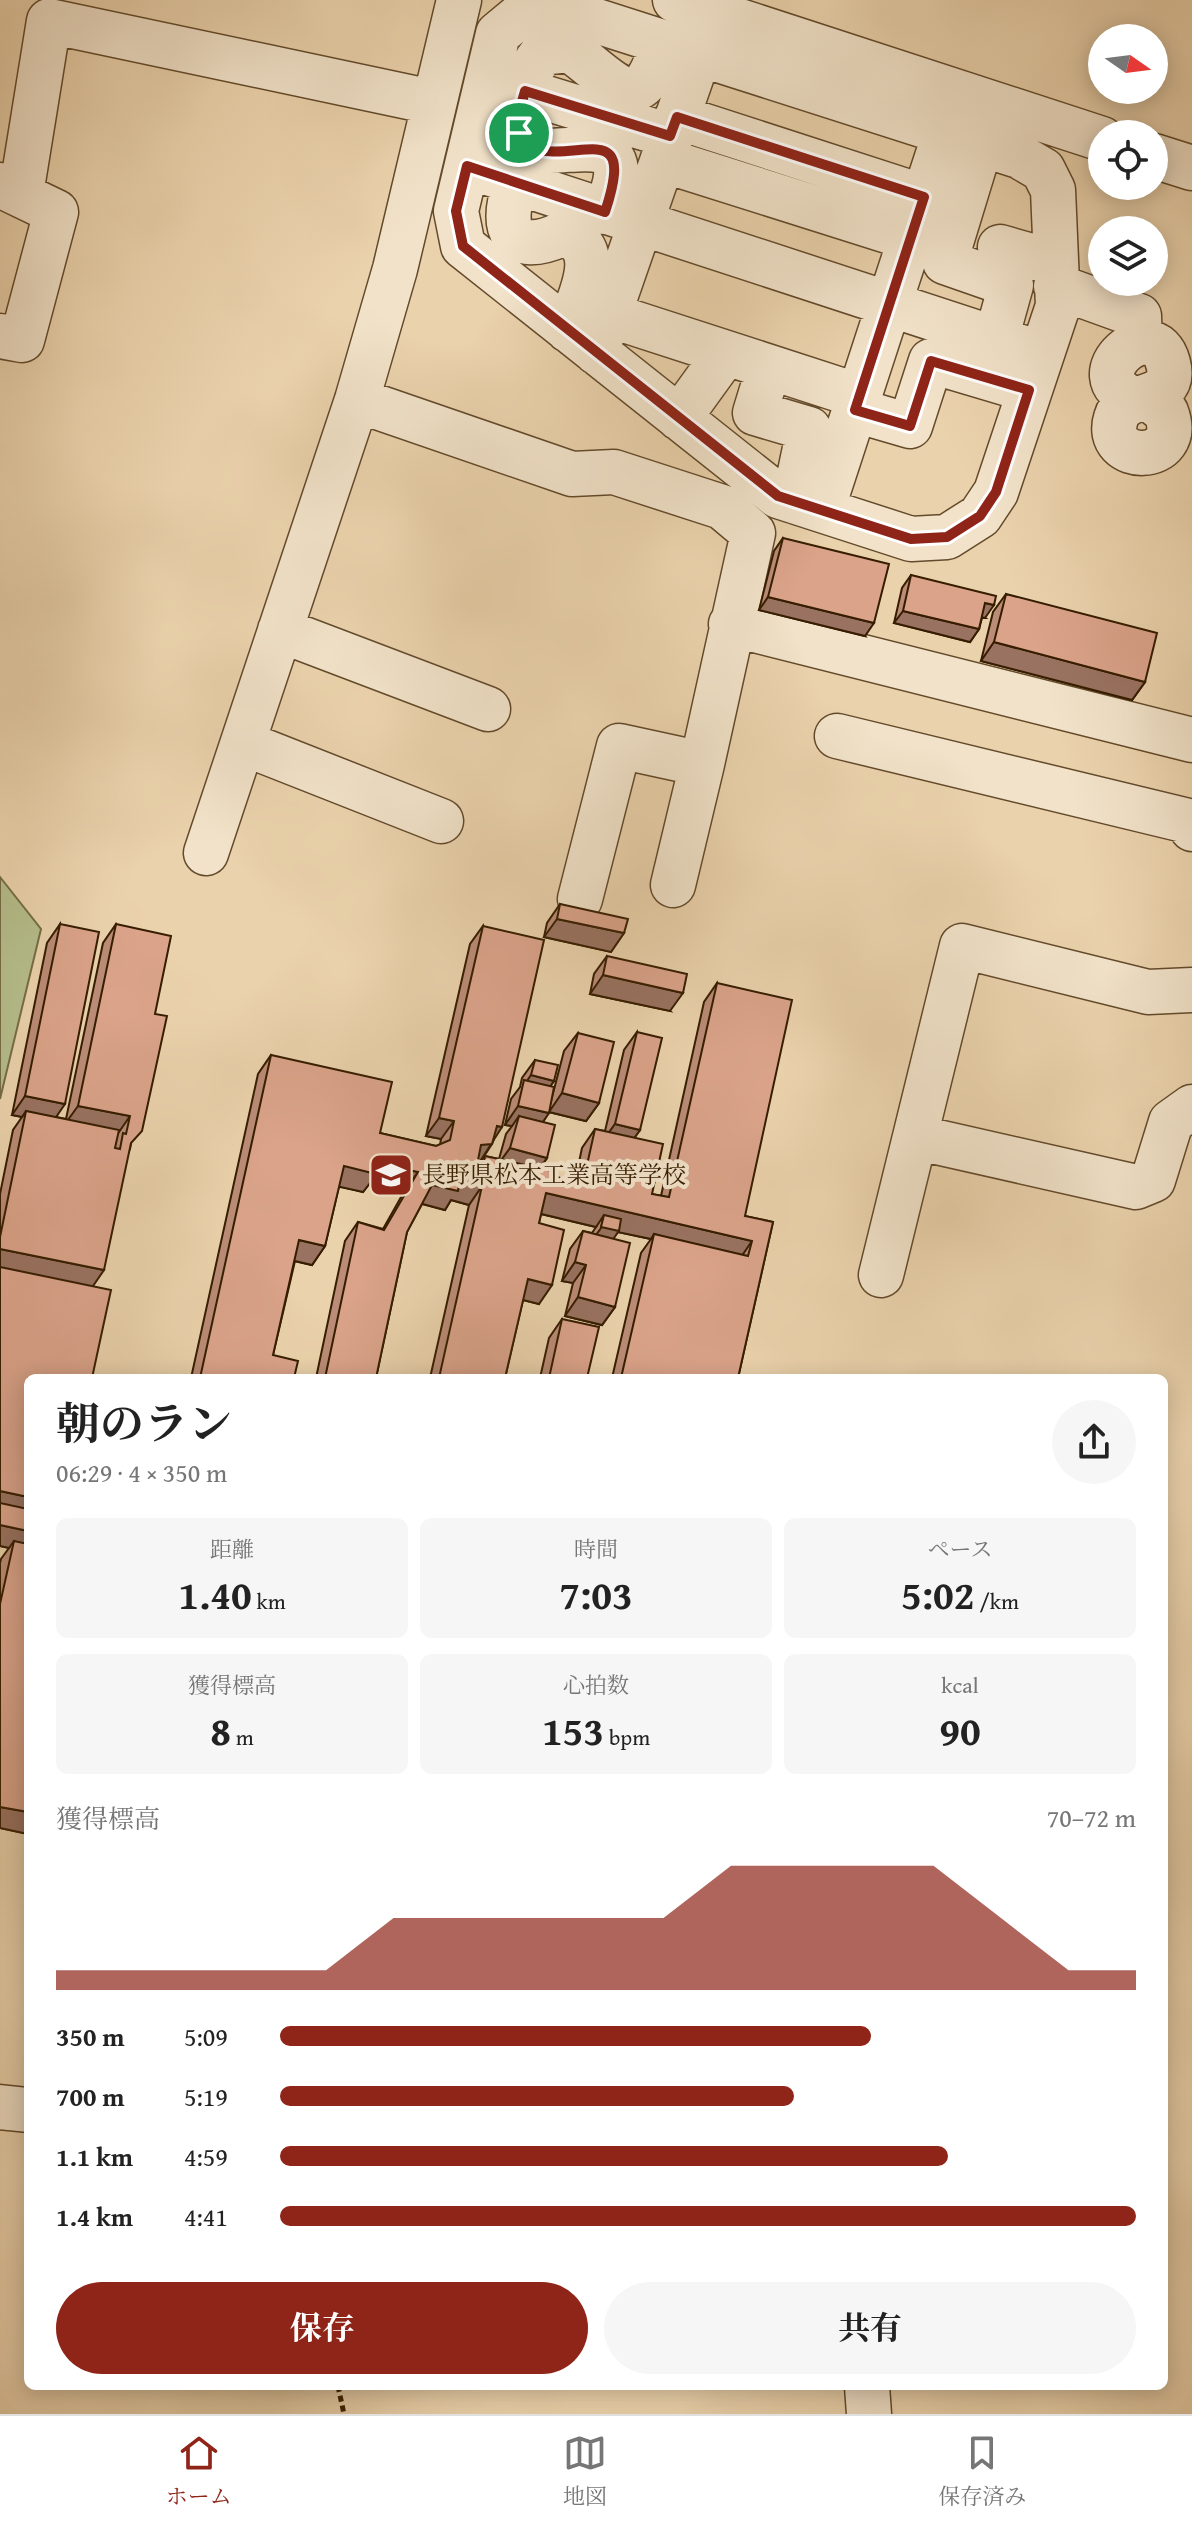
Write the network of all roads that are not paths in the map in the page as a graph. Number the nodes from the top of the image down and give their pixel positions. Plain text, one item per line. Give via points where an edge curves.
1 (459, 0) edge
2 (675, 0) edge
3 (680, 49) junction
4 (506, 86) junction
5 (432, 102) junction
6 (1088, 134) edge
7 (670, 138) junction
8 (978, 143) junction
9 (1168, 160) edge
10 (467, 166) junction
11 (1192, 168) edge
12 (516, 182) junction
13 (10, 190) edge
14 (924, 197) junction
15 (623, 217) junction
16 (910, 238) junction
17 (1056, 275) junction
18 (889, 304) junction
19 (591, 333) junction
20 (0, 336) edge
21 (996, 339) junction
22 (726, 353) junction
23 (769, 367) junction
24 (1036, 372) junction
25 (357, 400) junction
26 (857, 403) junction
27 (679, 418) junction
28 (1143, 462) dead end
29 (808, 506) junction
30 (731, 624) junction
31 (280, 630) junction
32 (488, 709) dead end
33 (837, 736) dead end
34 (1192, 740) edge
35 (243, 743) junction
36 (702, 764) junction
37 (441, 821) dead end
38 (1192, 829) edge
39 (206, 853) dead end
40 (673, 885) dead end
41 (580, 899) dead end
42 (1192, 990) edge
43 (1192, 1107) edge
44 (915, 1137) junction
45 (881, 1275) dead end
46 (0, 2107) edge
47 (24, 2110) edge
48 (867, 2390) edge
49 (869, 2414) edge

1 - 5 street
2 - 6 street
3 - 4 street via 556,8 522,14 498,34
3 - 7 street
3 - 8 street
4 - 7 street
4 - 10 street
4 - 15 street via 519,133 530,147 558,152 590,147 607,153
5 - 13 street via 49,21
5 - 25 street via 395,269
7 - 14 street
7 - 15 street
7 - 16 street via 716,194
8 - 14 street
8 - 17 street via 998,234
8 - 17 street via 1043,170 1053,190
8 - 21 street via 945,262 1011,285
9 - 11 street
10 - 12 street
10 - 19 street via 456,211 463,246
12 - 15 street
12 - 19 street via 506,216 519,240 537,244 562,234 585,248
13 - 20 street via 56,212 22,340
14 - 16 street
15 - 18 street
15 - 19 street
16 - 18 street
17 - 24 street via 1058,306
17 - 28 street via 1139,316 1140,343 1160,351 1169,366 1167,384 1141,399 1166,412 1170,430 1162,446
18 - 21 street
18 - 26 street
19 - 22 street
19 - 27 street
21 - 24 street
22 - 23 street
22 - 27 street
23 - 26 street
23 - 29 street via 755,413 809,429
24 - 26 street via 931,361 910,426
24 - 29 street via 996,492 980,516 947,537 911,539
25 - 30 street via 572,474 614,472 722,507 753,533
25 - 31 street
26 - 29 street
27 - 29 street via 778,496
30 - 34 street
30 - 36 street
31 - 32 street
31 - 35 street
33 - 38 street via 1188,821
35 - 37 street
35 - 39 street
36 - 40 street
36 - 41 street via 619,746
42 - 44 street via 1148,992 962,946
43 - 44 street via 1171,1122 1153,1180 1136,1187
44 - 45 street
46 - 47 street
48 - 49 street

